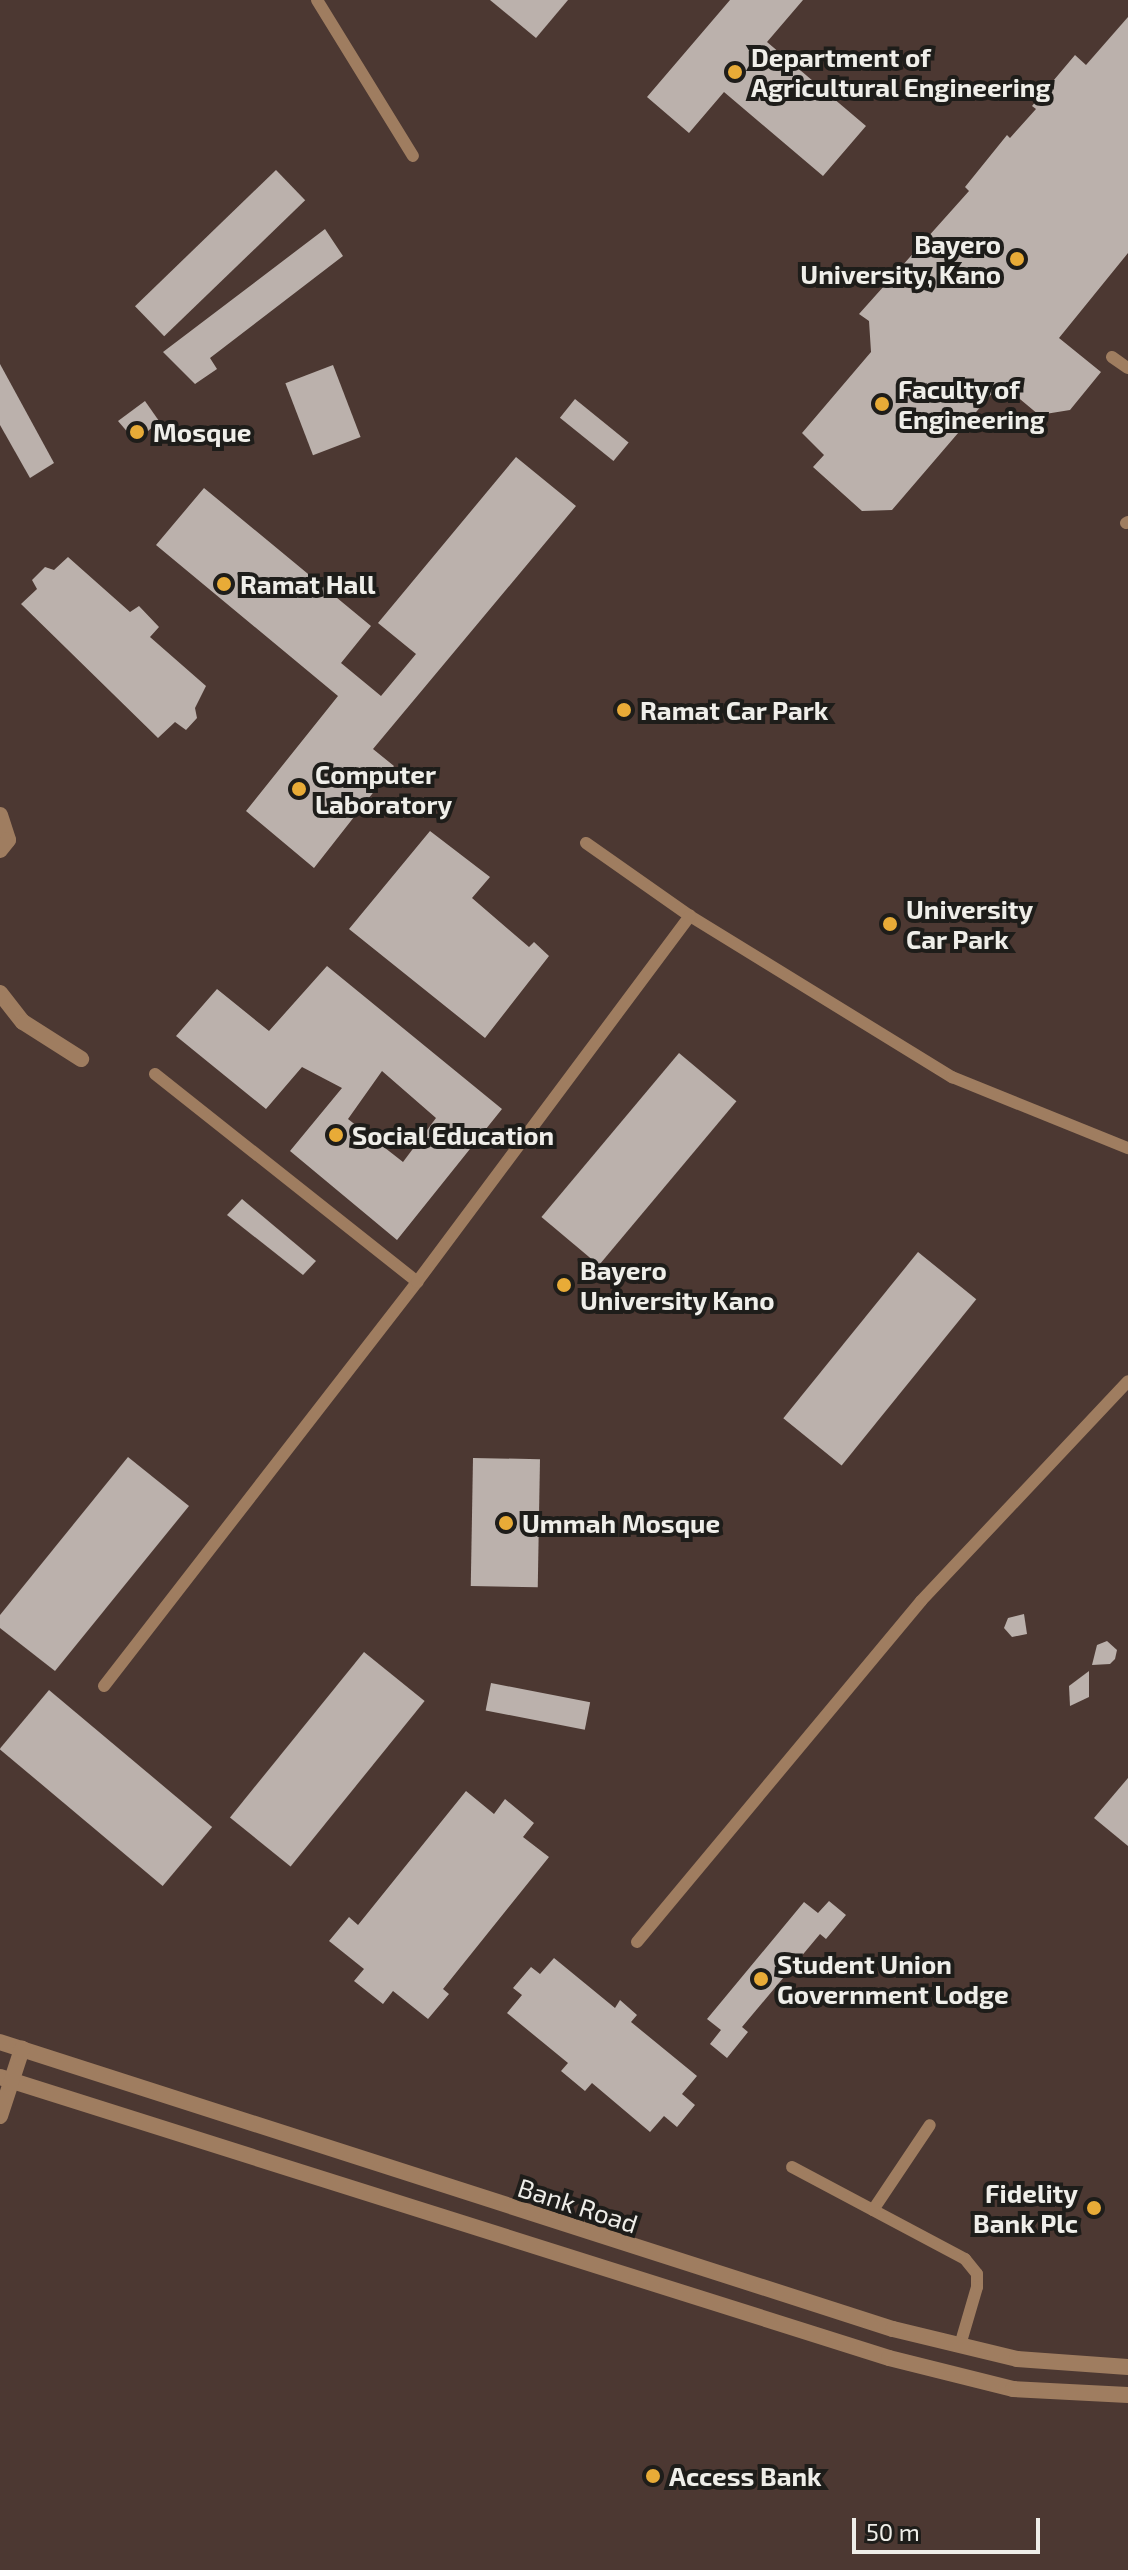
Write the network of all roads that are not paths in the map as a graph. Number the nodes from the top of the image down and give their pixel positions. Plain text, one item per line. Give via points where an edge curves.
1 (317, 0) edge
2 (413, 156) dead end
3 (1112, 357) dead end
4 (1128, 368) edge
5 (0, 815) edge
6 (586, 843) dead end
7 (0, 850) edge
8 (690, 916) junction
9 (0, 993) edge
10 (81, 1059) dead end
11 (155, 1074) dead end
12 (1128, 1148) edge
13 (417, 1282) junction
14 (1128, 1381) edge
15 (104, 1686) dead end
16 (637, 1942) dead end
17 (0, 2042) edge
18 (22, 2049) junction
19 (6, 2079) edge
20 (0, 2116) edge
21 (930, 2125) dead end
22 (792, 2167) dead end
23 (873, 2210) junction
24 (960, 2345) junction
25 (1128, 2367) edge
26 (1128, 2395) edge

1 - 2 lane
3 - 4 lane
5 - 7 street via 8,840
6 - 8 lane
8 - 12 lane via 952,1077
8 - 13 lane
9 - 10 street via 23,1022
11 - 13 lane
13 - 15 lane
14 - 16 lane via 921,1601
17 - 18 street, Bank Road
18 - 19 street
18 - 24 street, Bank Road via 615,2243
19 - 20 street
19 - 26 street via 889,2358 1013,2389
21 - 23 lane
22 - 23 lane
23 - 24 lane via 965,2259 977,2274
24 - 25 street, Bank Road via 1017,2359

